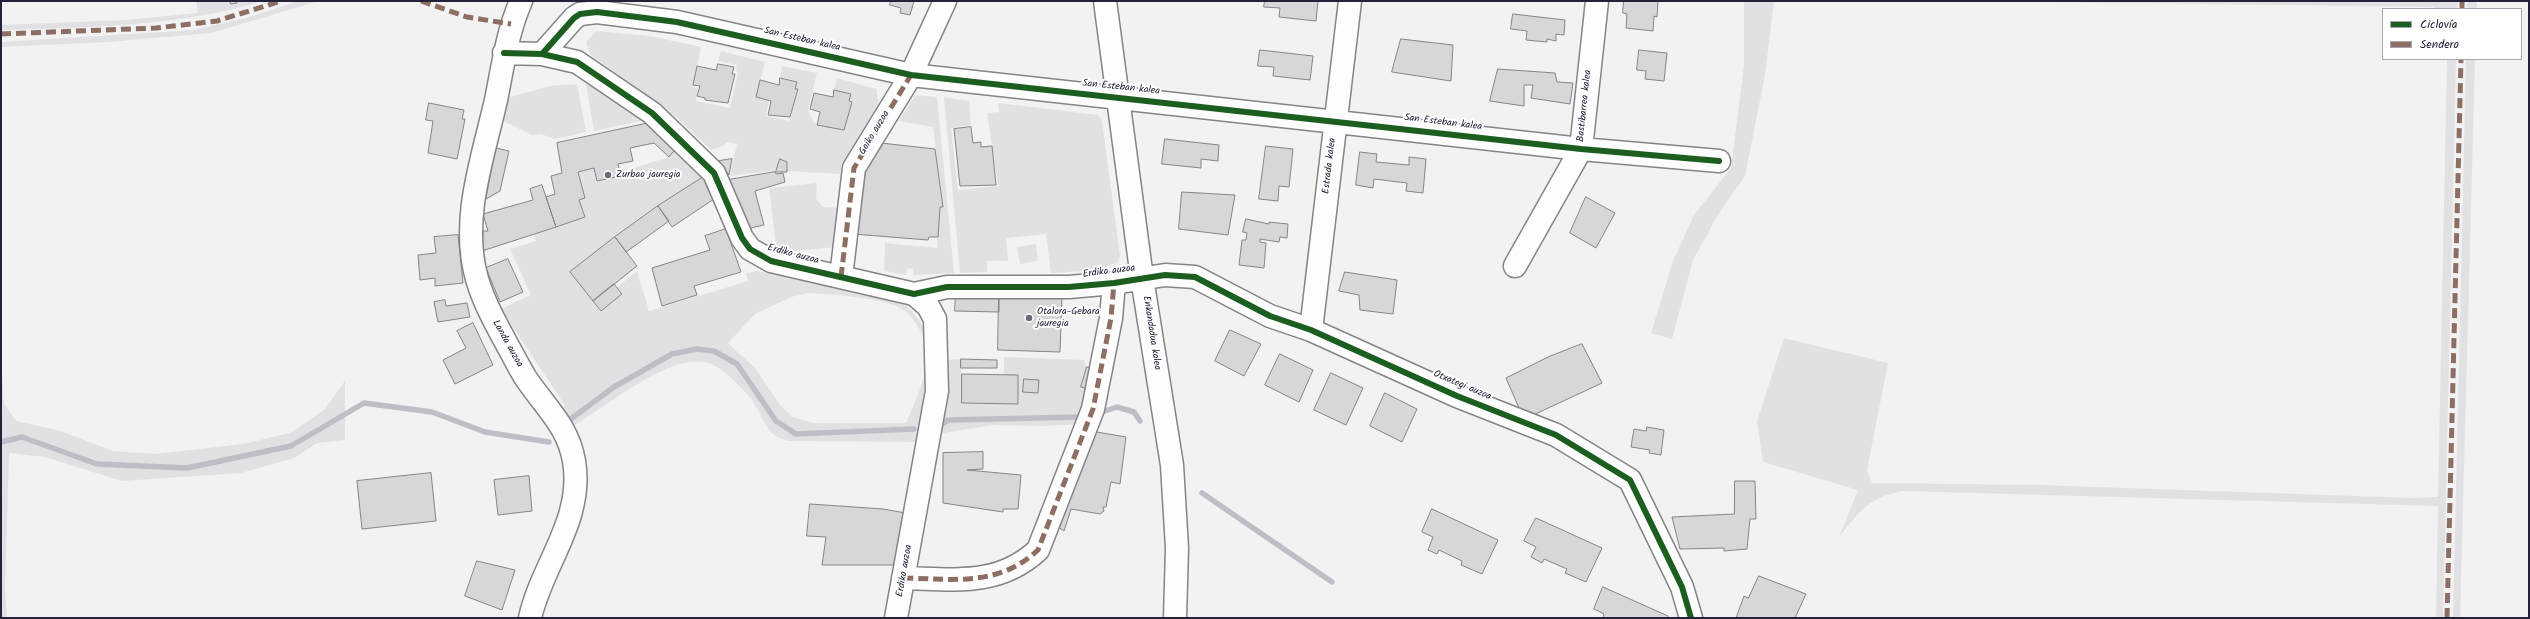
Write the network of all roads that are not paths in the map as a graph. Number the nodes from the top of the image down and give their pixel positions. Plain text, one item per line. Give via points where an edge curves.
1 (521, 1) edge
2 (945, 1) edge
3 (1105, 1) edge
4 (1350, 1) edge
5 (1597, 1) edge
6 (504, 53) junction
7 (542, 54) junction
8 (910, 74) junction
9 (1119, 98) junction
10 (1335, 121) junction
11 (1581, 149) junction
12 (1719, 161) dead end
13 (1515, 266) dead end
14 (841, 277) junction
15 (1142, 278) junction
16 (1114, 283) junction
17 (914, 294) junction
18 (1311, 330) junction
19 (903, 578) junction
20 (530, 618) edge
21 (896, 618) edge
22 (1174, 618) edge
23 (1690, 618) edge

1 - 6 street via 511,24
2 - 8 street, Goiko auzoa
3 - 9 street, Enkandadua kalea
4 - 10 street, Estrada kalea
5 - 11 street, Bastibarrea kalea
6 - 7 street, Erdiko auzoa
6 - 20 street, Landa auzoa via 472,203 474,263 477,280 493,319 525,377 563,426 574,461 574,504 565,534 547,568
7 - 8 street, San Esteban kalea via 574,18 586,13 604,12 677,22
7 - 14 street, Erdiko auzoa via 577,62 652,113 686,143 714,173 742,238 760,256 771,261
8 - 9 street, San Esteban kalea
8 - 14 street, Goiko auzoa via 854,168
9 - 10 street, San Esteban kalea
9 - 15 street, Enkandadua kalea
10 - 11 street, San Esteban kalea
10 - 18 street, Estrada kalea
11 - 12 street, San Esteban kalea
11 - 13 street, Bastibarrea kalea
14 - 17 street, Erdiko auzoa
15 - 16 street, Erdiko auzoa
15 - 18 street, Otxategi auzoa via 1165,275 1195,277 1270,316
15 - 22 street, Enkandadua kalea via 1172,465 1177,548
16 - 17 street, Erdiko auzoa via 1069,287 947,287
16 - 19 street via 1111,318 1093,408 1038,550 1023,564 1001,574 975,579
17 - 19 street, Erdiko auzoa via 928,306 934,319 936,391
18 - 23 street, Otxategi auzoa via 1457,396 1556,435 1630,480 1682,587
19 - 21 street, Erdiko auzoa

